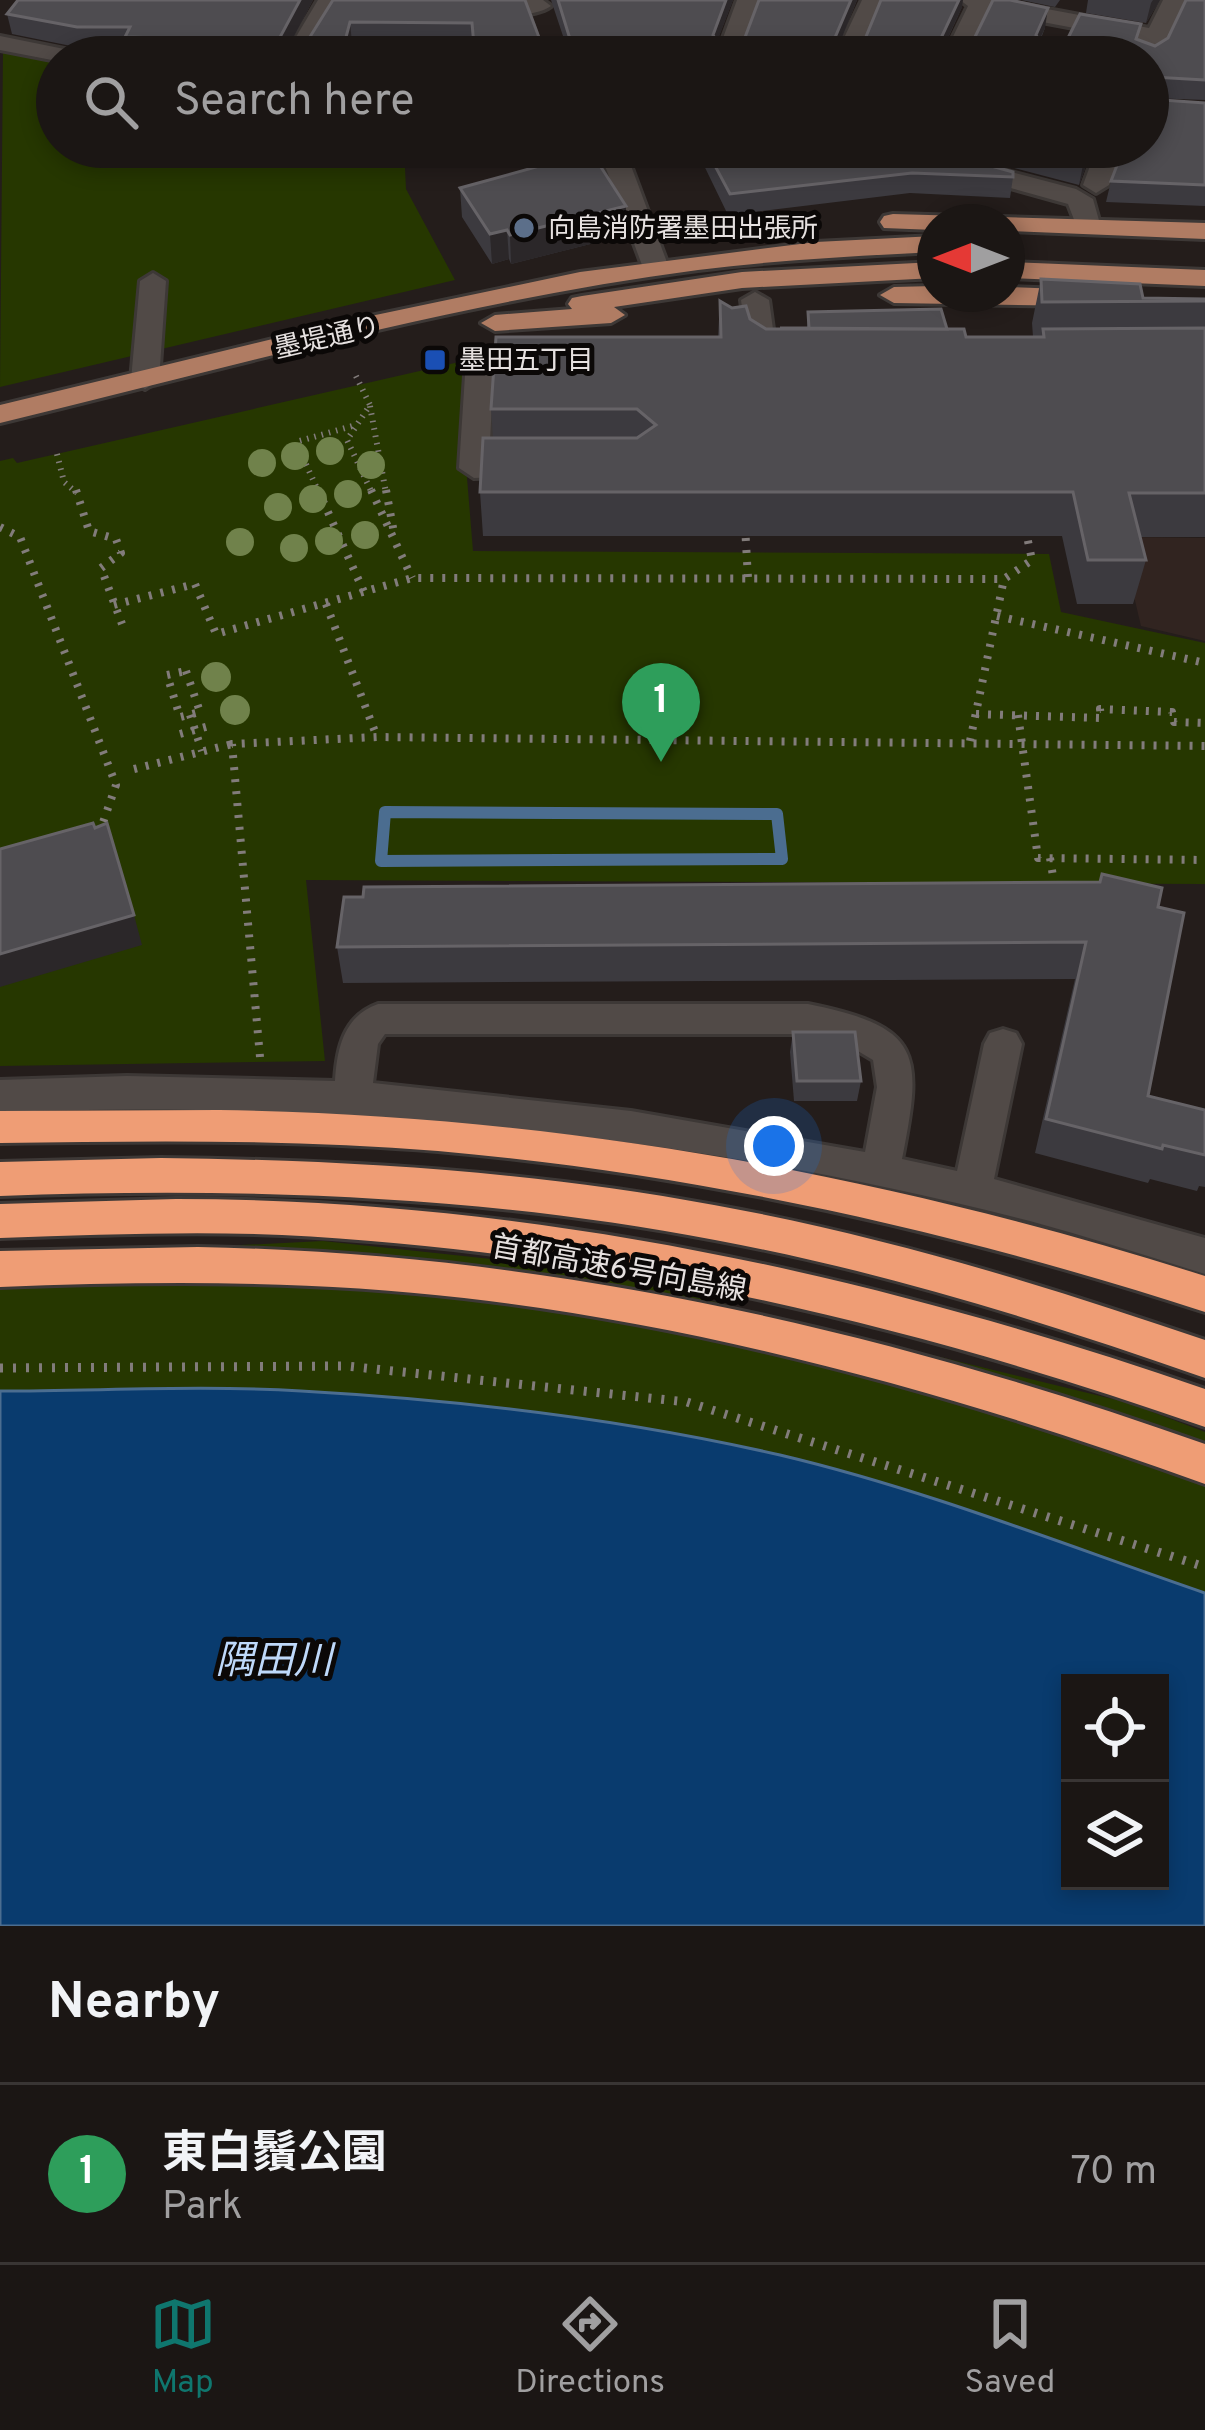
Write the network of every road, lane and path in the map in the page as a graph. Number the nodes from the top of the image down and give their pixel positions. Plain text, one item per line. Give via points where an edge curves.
1 (330, 0) edge
2 (749, 0) edge
3 (874, 0) edge
4 (1174, 0) edge
5 (977, 1) edge
6 (450, 5) edge
7 (540, 10) edge
8 (1065, 20) edge
9 (309, 36) edge
10 (736, 36) edge
11 (857, 36) edge
12 (963, 36) edge
13 (1118, 36) edge
14 (1156, 36) edge
15 (0, 43) edge
16 (36, 50) edge
17 (619, 168) edge
18 (955, 168) edge
19 (1102, 168) edge
20 (1096, 185) dead end
21 (1087, 224) junction
22 (1205, 231) edge
23 (917, 245) edge
24 (1025, 246) edge
25 (1205, 254) edge
26 (655, 265) junction
27 (917, 271) edge
28 (1025, 271) edge
29 (1205, 278) edge
30 (153, 281) dead end
31 (917, 296) edge
32 (1025, 296) edge
33 (742, 301) junction
34 (1205, 302) edge
35 (495, 323) junction
36 (465, 330) junction
37 (732, 340) edge
38 (480, 359) junction
39 (569, 360) edge
40 (810, 360) edge
41 (356, 376) dead end
42 (145, 380) junction
43 (370, 405) junction
44 (0, 414) edge
45 (356, 425) junction
46 (0, 439) edge
47 (57, 454) dead end
48 (566, 468) edge
49 (1022, 506) edge
50 (744, 522) edge
51 (0, 527) edge
52 (396, 543) junction
53 (412, 578) junction
54 (748, 578) junction
55 (1004, 579) junction
56 (364, 592) junction
57 (114, 604) junction
58 (326, 604) junction
59 (997, 616) junction
60 (122, 624) dead end
61 (1205, 663) edge
62 (976, 714) junction
63 (190, 715) junction
64 (1018, 715) junction
65 (1205, 723) edge
66 (213, 725) dead end
67 (196, 730) junction
68 (180, 734) dead end
69 (377, 737) junction
70 (970, 741) junction
71 (1021, 741) junction
72 (232, 744) junction
73 (1205, 746) edge
74 (202, 752) junction
75 (134, 769) dead end
76 (94, 847) edge
77 (1050, 858) junction
78 (1205, 860) edge
79 (1057, 898) edge
80 (1003, 1044) dead end
81 (262, 1094) junction
82 (0, 1096) edge
83 (353, 1099) junction
84 (0, 1127) edge
85 (880, 1172) junction
86 (0, 1178) edge
87 (972, 1191) junction
88 (0, 1221) edge
89 (1205, 1256) edge
90 (0, 1270) edge
91 (1205, 1294) edge
92 (1205, 1359) edge
93 (0, 1368) edge
94 (1205, 1408) edge
95 (1205, 1464) edge
96 (1205, 1567) edge

1 - 9 street
2 - 10 street
3 - 11 street
4 - 14 street
5 - 8 street
5 - 12 street
6 - 7 street
8 - 13 street
15 - 16 street
17 - 26 street
18 - 21 street via 1080,199
19 - 20 street
21 - 22 main road, 墨堤通り
21 - 26 main road, 墨堤通り via 927,220 764,232
23 - 26 main road, 墨堤通り
24 - 25 main road
26 - 42 main road, 墨堤通り
27 - 35 main road, 墨堤通り via 664,289
28 - 29 main road
30 - 42 street
31 - 33 main road, 墨堤通り
32 - 34 main road, 墨堤通り
33 - 35 main road, 墨堤通り
33 - 37 street
33 - 40 street via 764,359
35 - 36 main road, 墨堤通り
36 - 38 street
36 - 46 main road, 墨堤通り
38 - 39 street
38 - 48 street via 474,469
41 - 43 path
42 - 44 main road, 墨堤通り
43 - 45 path
43 - 52 path
45 - 52 path via 347,440
45 - 56 path via 296,442
47 - 57 path via 89,531 116,538 121,553 101,568
49 - 55 path via 1032,560
50 - 54 path
51 - 76 path via 20,537 116,785
52 - 53 path
53 - 54 path
53 - 56 path
54 - 55 path
55 - 59 path
56 - 58 path
57 - 58 path via 195,584 216,634
57 - 60 path
58 - 69 path
59 - 61 path
59 - 62 path
62 - 64 path
62 - 70 path
63 - 63 path via 180,717 167,675 186,671 200,712
63 - 67 path
64 - 65 path via 1172,712 1174,722
64 - 71 path
66 - 67 path
67 - 68 path
67 - 74 path
69 - 70 path
69 - 72 path
70 - 71 path
71 - 73 path
71 - 77 path via 1038,858
72 - 74 path
72 - 81 path
74 - 75 path
77 - 78 path
77 - 79 path
80 - 87 street
81 - 82 street
81 - 83 street
83 - 85 street via 515,1110
83 - 85 street via 358,1042 378,1019 808,1019 856,1026 894,1058
84 - 91 highway via 285,1126 560,1147 887,1205
85 - 87 street
86 - 92 highway, 首都高速6号向島線 via 365,1180 647,1210 934,1275
87 - 89 street
88 - 94 highway via 281,1218 638,1254 836,1298
90 - 95 highway, 首都高速6号向島線 via 235,1266 527,1288 825,1345
93 - 96 path via 346,1366 687,1402

